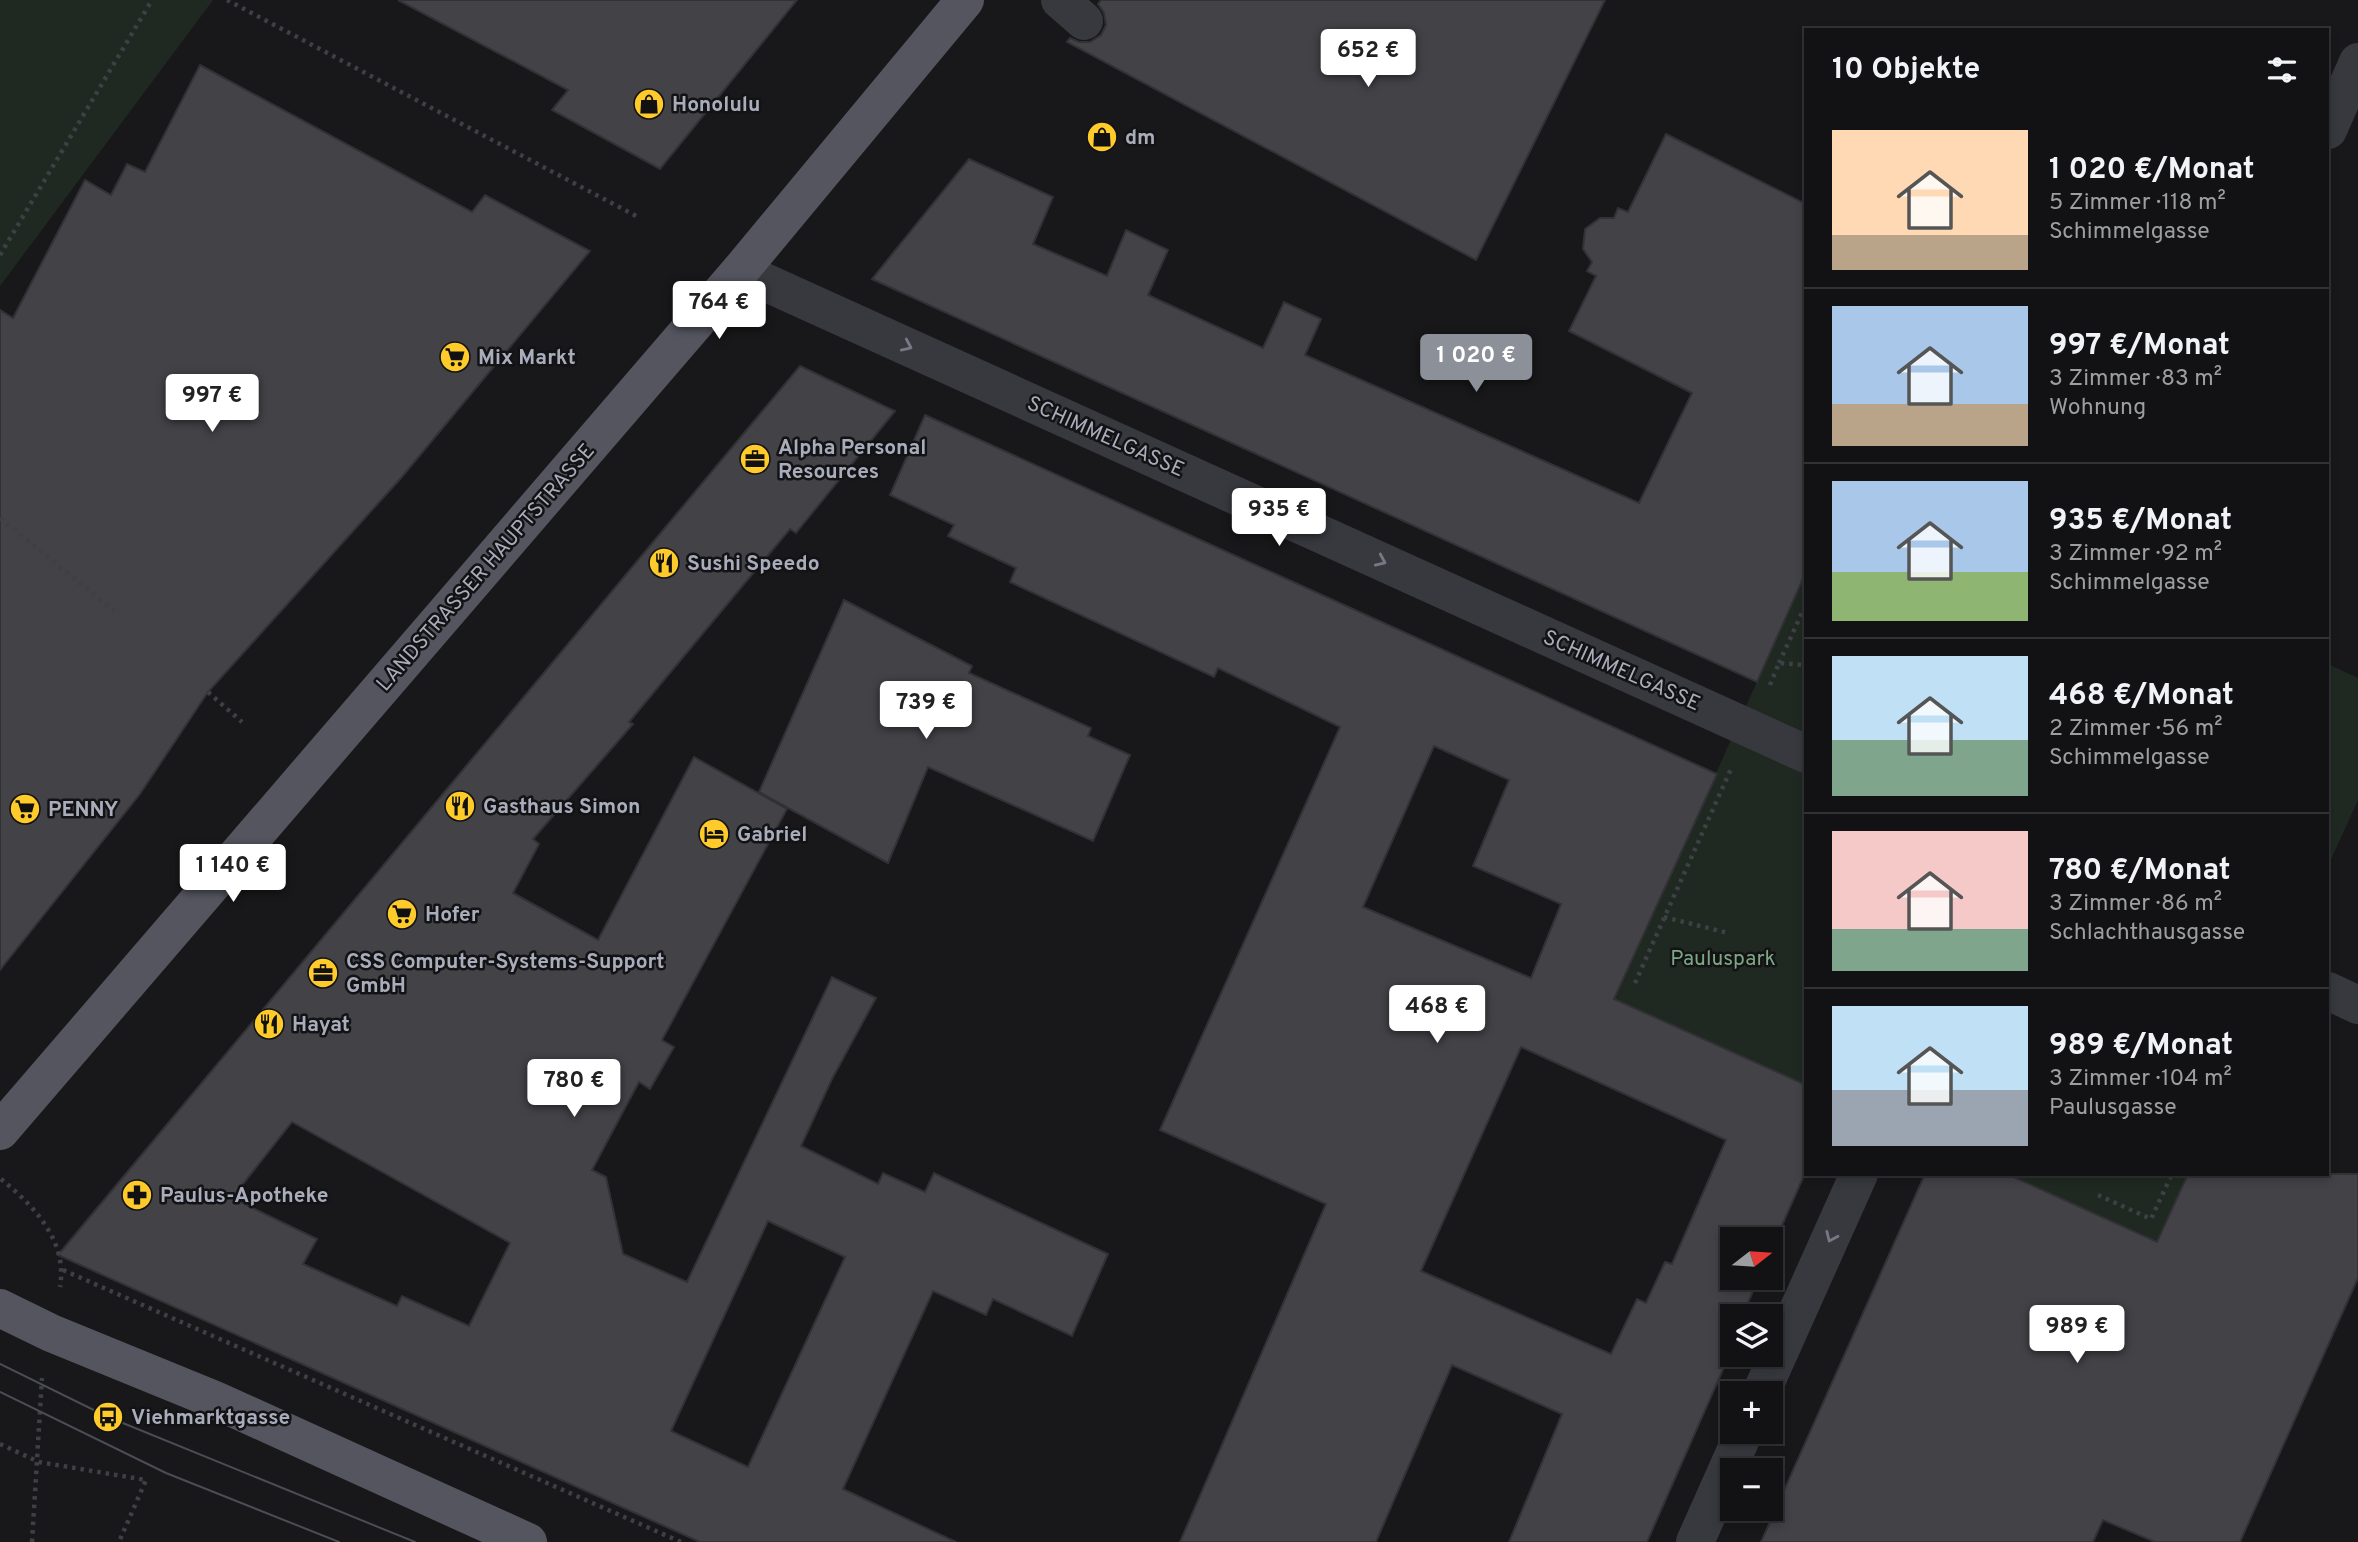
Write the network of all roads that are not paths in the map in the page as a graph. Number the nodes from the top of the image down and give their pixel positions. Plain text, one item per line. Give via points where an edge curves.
1 (965, 0) edge
2 (2358, 62) edge
3 (2329, 128) edge
4 (740, 271) junction
5 (1804, 753) edge
6 (2329, 991) edge
7 (2358, 1005) edge
8 (0, 1131) edge
9 (1858, 1176) edge
10 (0, 1308) edge
11 (1767, 1381) edge
12 (1739, 1444) edge
13 (533, 1541) edge
14 (1695, 1542) edge

1 - 4 main road, LANDSTRASSER HAUPTSTRASSE
2 - 3 street
4 -> 5 street, SCHIMMELGASSE
4 - 8 main road, LANDSTRASSER HAUPTSTRASSE
6 - 7 street
9 -> 11 street
10 - 13 main road
12 - 14 street

